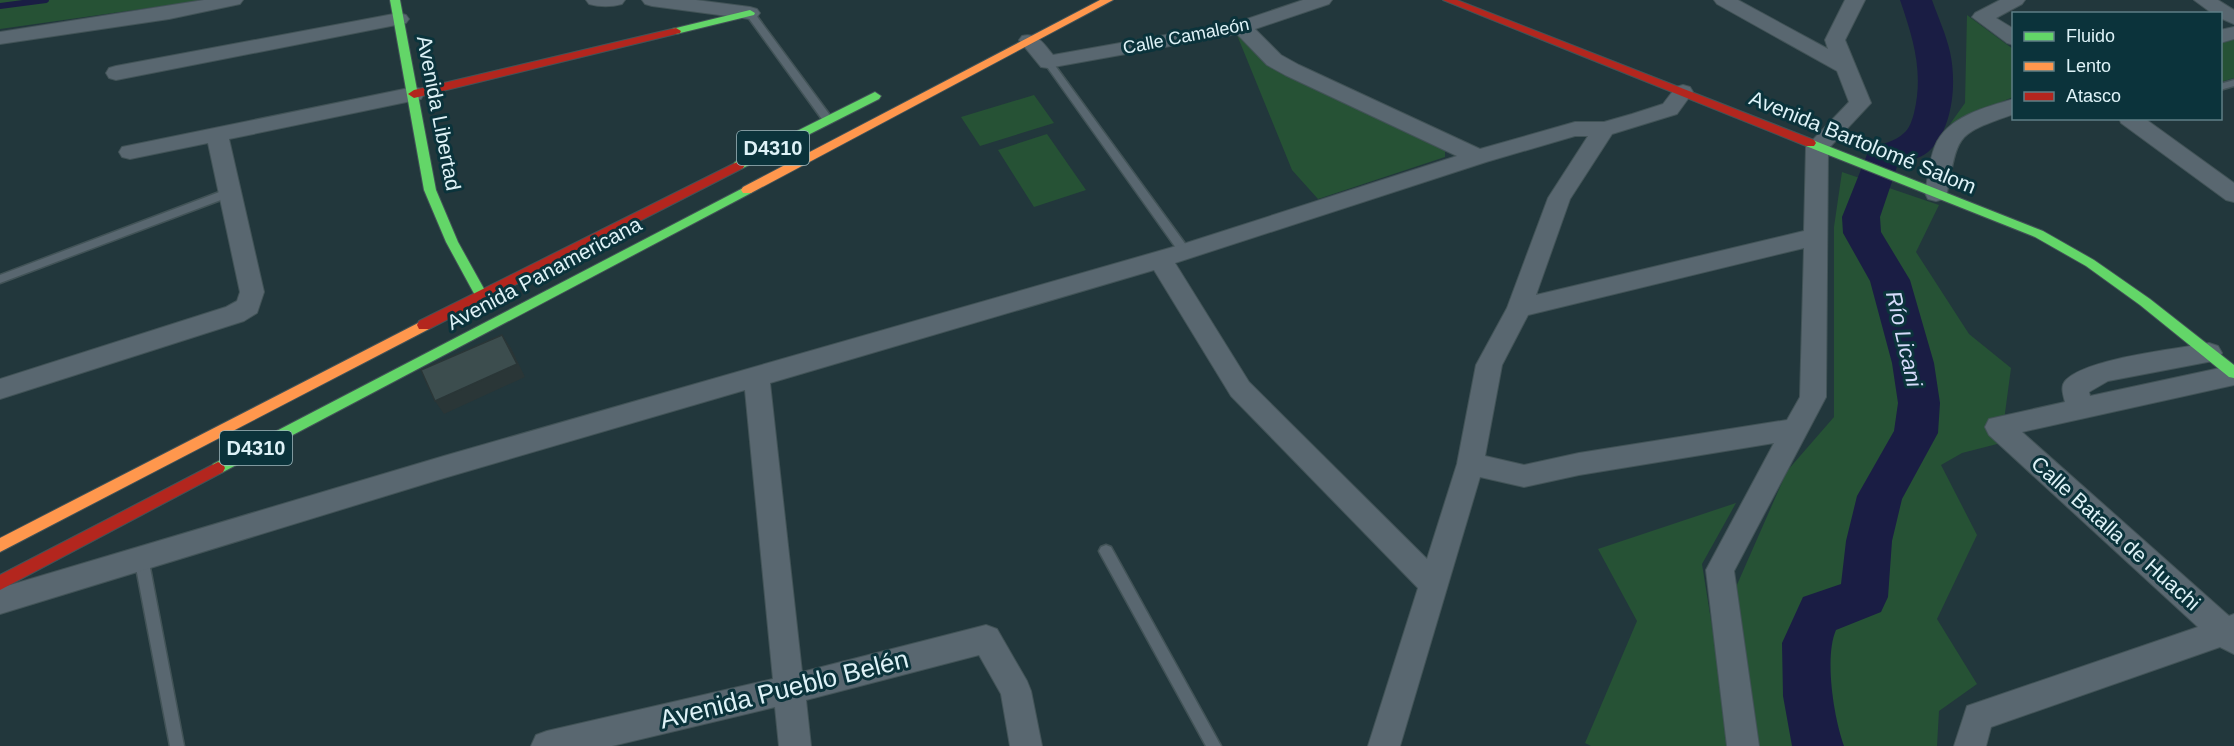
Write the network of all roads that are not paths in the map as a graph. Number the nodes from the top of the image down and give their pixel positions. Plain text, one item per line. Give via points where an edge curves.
1 (233, 0) edge
2 (596, 0) edge
3 (615, 0) edge
4 (652, 0) edge
5 (1108, 0) edge
6 (1322, 0) edge
7 (1448, 0) edge
8 (1724, 0) edge
9 (1855, 0) edge
10 (2015, 0) edge
11 (2204, 0) edge
12 (746, 7) edge
13 (397, 9) edge
14 (2234, 18) edge
15 (1242, 27) junction
16 (0, 38) edge
17 (2012, 38) edge
18 (1029, 40) junction
19 (1048, 62) junction
20 (1844, 66) junction
21 (116, 73) dead end
22 (886, 90) dead end
23 (1683, 92) junction
24 (414, 94) junction
25 (2012, 106) edge
26 (828, 120) junction
27 (2132, 120) edge
28 (1604, 129) junction
29 (217, 135) junction
30 (1817, 147) junction
31 (130, 152) dead end
32 (1478, 157) junction
33 (230, 192) junction
34 (1936, 194) junction
35 (2234, 194) edge
36 (1816, 237) junction
37 (1185, 252) junction
38 (1160, 259) junction
39 (0, 279) edge
40 (498, 301) junction
41 (1519, 308) junction
42 (2217, 351) junction
43 (2234, 374) edge
44 (756, 376) junction
45 (0, 389) edge
46 (2079, 408) junction
47 (1797, 429) junction
48 (1470, 464) junction
49 (0, 545) edge
50 (1106, 551) dead end
51 (141, 557) junction
52 (0, 583) edge
53 (1433, 584) junction
54 (0, 600) edge
55 (2231, 633) edge
56 (791, 689) junction
57 (1974, 731) edge
58 (177, 746) edge
59 (547, 746) edge
60 (795, 746) edge
61 (1026, 746) edge
62 (1214, 746) edge
63 (1383, 746) edge
64 (1743, 746) edge

1 - 16 street
2 - 3 street
4 - 12 street
5 - 18 main road, Avenida Panamericana / D4310
6 - 15 street, Calle Camaleón
7 - 23 main road, Avenida Bartolomé Salom
8 - 20 street
9 - 20 street via 1835,40
10 - 17 street via 1982,17
11 - 14 street
12 - 24 main road
12 - 26 lane
13 - 21 street
13 - 24 main road, Avenida Libertad
15 - 19 street, Calle Camaleón
15 - 32 street via 1274,60 1292,70
18 - 19 street
18 - 40 main road, Avenida Panamericana / D4310
19 - 37 lane
20 - 30 street via 1860,103
22 - 26 main road, Avenida Panamericana / D4310
23 - 28 street via 1670,109
23 - 30 main road, Avenida Bartolomé Salom
24 - 29 street
24 - 40 main road, Avenida Libertad via 430,189 452,242
25 - 34 street via 1952,135 1944,151
26 - 40 main road, Avenida Panamericana / D4310
27 - 35 street
28 - 32 street via 1575,129
28 - 41 street via 1559,198
29 - 31 street
29 - 33 street
30 - 34 main road, Avenida Bartolomé Salom
30 - 36 street
32 - 37 street
33 - 39 lane
33 - 45 street via 252,292 248,306 235,314
34 - 42 main road, Avenida Bartolomé Salom via 2039,234 2080,257
36 - 41 street
36 - 47 street via 1813,397
37 - 38 street
38 - 44 street
38 - 53 street via 1240,389
40 - 49 main road, Avenida Panamericana / D4310
40 - 52 main road, Avenida Panamericana / D4310
41 - 48 street via 1489,365
42 - 43 main road, Avenida Bartolomé Salom
42 - 46 street via 2102,372 2075,387
43 - 46 street
44 - 51 street
44 - 56 street
46 - 55 street, Calle Batalla de Huachi via 1998,427
47 - 48 street via 1524,476
47 - 64 street via 1720,570
48 - 53 street
50 - 62 lane
51 - 54 street
51 - 58 lane
53 - 63 street
55 - 57 street
56 - 59 street, Avenida Pueblo Belén
56 - 60 street
56 - 61 street, Avenida Pueblo Belén via 986,639 1016,691

